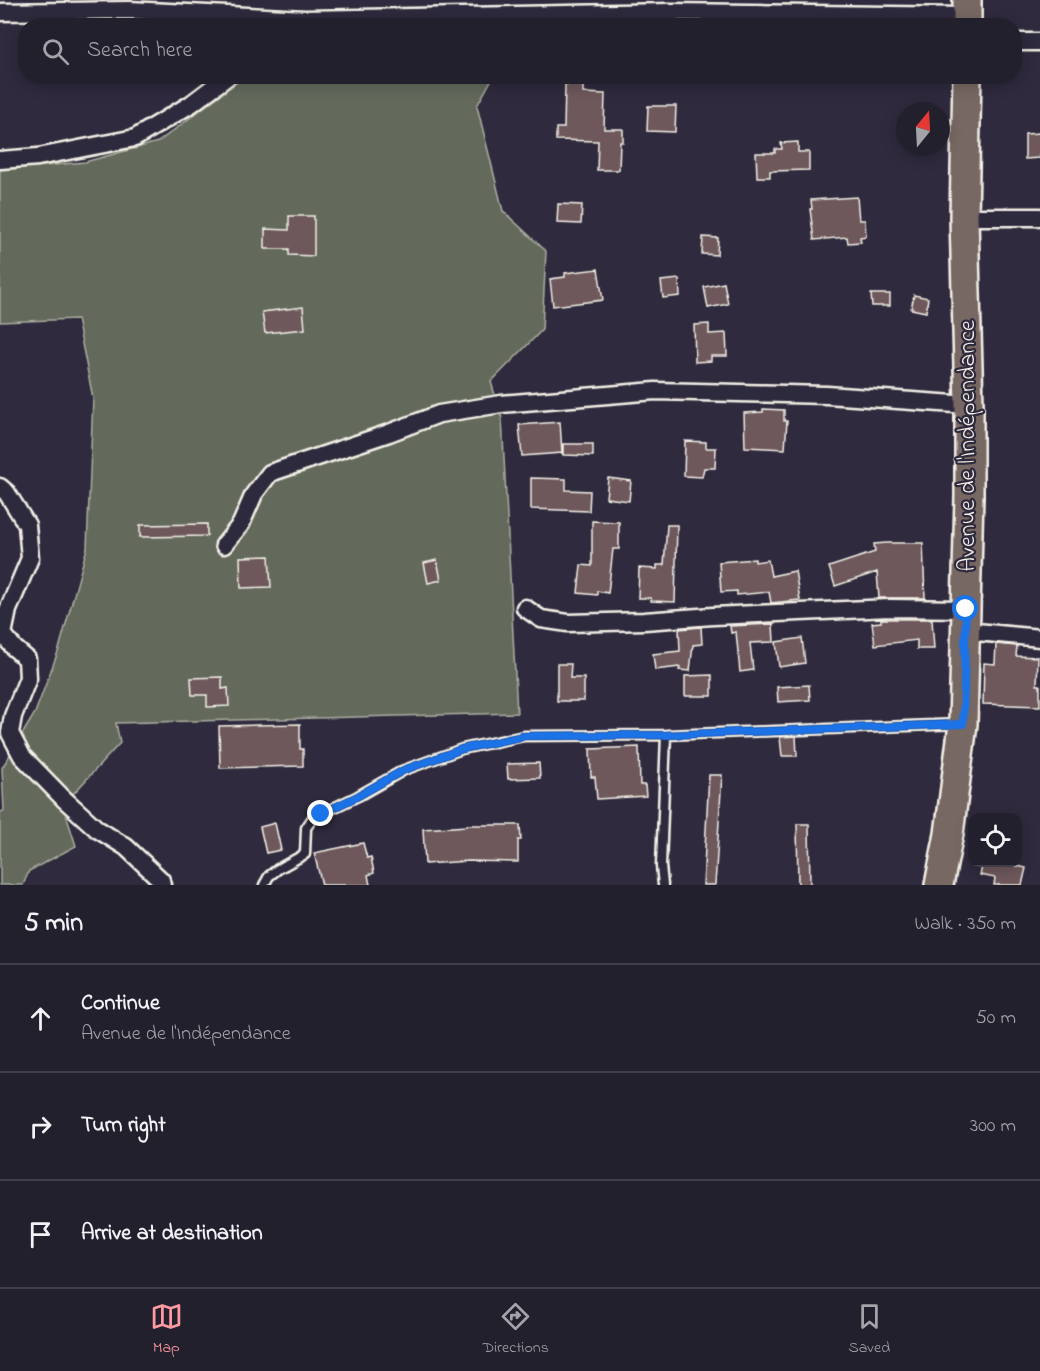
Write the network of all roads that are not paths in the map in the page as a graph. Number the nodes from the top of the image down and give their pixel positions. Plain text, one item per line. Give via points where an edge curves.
1 (129, 5) edge
2 (0, 12) edge
3 (967, 14) edge
4 (261, 18) edge
5 (448, 18) edge
6 (1022, 42) edge
7 (1040, 42) edge
8 (217, 84) edge
9 (967, 84) edge
10 (0, 160) edge
11 (964, 217) junction
12 (1040, 217) edge
13 (969, 405) junction
14 (0, 487) edge
15 (224, 545) dead end
16 (525, 608) dead end
17 (966, 620) junction
18 (1040, 638) edge
19 (963, 724) junction
20 (666, 735) junction
21 (162, 885) edge
22 (264, 885) edge
23 (663, 885) edge
24 (939, 885) edge

1 - 2 street
1 - 4 street
3 - 5 street via 669,12
6 - 7 street
8 - 10 street via 135,138 38,157
9 - 11 main road, Avenue de l'Indépendance
11 - 12 street
11 - 13 main road, Avenue de l'Indépendance
13 - 15 street via 827,395 655,391 501,404 439,414 270,473 254,494 241,524
13 - 17 main road, Avenue de l'Indépendance
14 - 21 street via 27,525 30,558 8,610 3,634 27,659 28,678 10,733 22,756 64,799 97,829 126,847
16 - 17 street via 540,619 567,623 890,608
17 - 18 street
17 - 19 main road, Avenue de l'Indépendance
19 - 20 lane
19 - 24 main road, Avenue de l'Indépendance
20 - 22 lane via 524,736 462,749 404,770 312,819 306,828 305,854 278,869
20 - 23 lane

